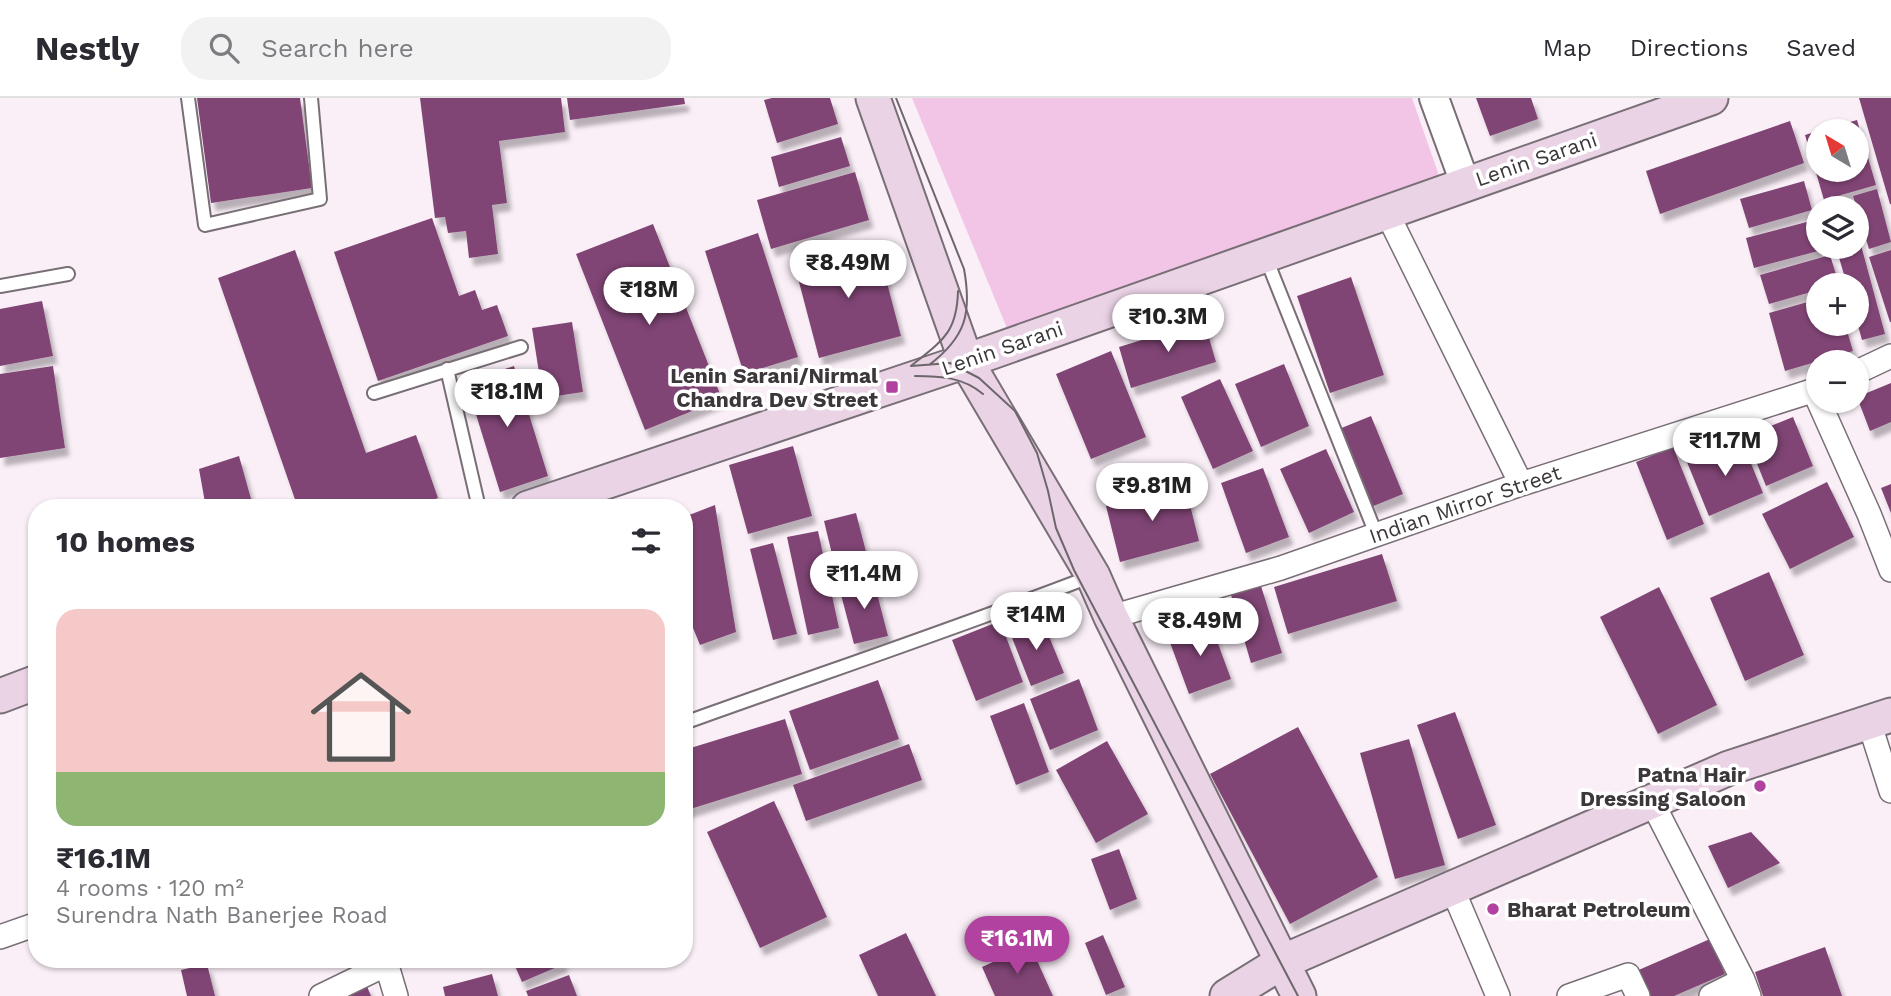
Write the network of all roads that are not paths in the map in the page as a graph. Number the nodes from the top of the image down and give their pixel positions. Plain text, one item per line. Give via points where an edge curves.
1 (188, 98) edge
2 (311, 98) edge
3 (873, 98) edge
4 (1434, 98) edge
5 (1711, 98) edge
6 (1465, 183) junction
7 (1386, 211) junction
8 (1265, 255) junction
9 (68, 274) dead end
10 (0, 286) edge
11 (521, 347) dead end
12 (1891, 356) edge
13 (966, 361) junction
14 (1869, 366) edge
15 (447, 369) junction
16 (374, 393) dead end
17 (1806, 393) edge
18 (1826, 413) edge
19 (1521, 484) junction
20 (476, 499) edge
21 (555, 499) edge
22 (1376, 534) junction
23 (1891, 570) edge
24 (1093, 576) junction
25 (1111, 617) junction
26 (28, 685) edge
27 (0, 696) edge
28 (1880, 719) edge
29 (693, 720) edge
30 (1891, 790) edge
31 (1652, 802) junction
32 (1452, 888) junction
33 (28, 927) edge
34 (0, 937) edge
35 (1282, 962) junction
36 (375, 968) edge
37 (388, 968) edge
38 (1746, 988) edge
39 (321, 996) edge
40 (396, 996) edge
41 (1227, 996) edge
42 (1299, 996) edge
43 (1498, 996) edge
44 (1569, 996) edge
45 (1638, 996) edge
46 (1711, 996) edge

1 - 2 lane via 205,225 320,199
3 - 13 main road
4 - 6 street
5 - 6 main road, Lenin Sarani
6 - 7 main road, Lenin Sarani
7 - 8 main road, Lenin Sarani
7 - 19 street
8 - 13 main road, Lenin Sarani
8 - 22 lane
9 - 10 lane
11 - 15 lane
12 - 14 street
13 - 21 main road, Lenin Sarani
13 - 24 main road
15 - 16 lane
15 - 20 lane
17 - 19 street, Indian Mirror Street
18 - 23 street
19 - 22 street, Indian Mirror Street
22 - 25 street, Indian Mirror Street via 1281,568
24 - 25 main road
24 - 29 lane
25 - 35 main road
26 - 27 main road
28 - 30 street
28 - 31 main road via 1730,768
31 - 32 main road
31 - 38 street
32 - 35 main road
32 - 43 street
33 - 34 street
35 - 41 main road
35 - 42 main road
36 - 39 street
37 - 40 street
38 - 46 street
44 - 45 street via 1628,975

